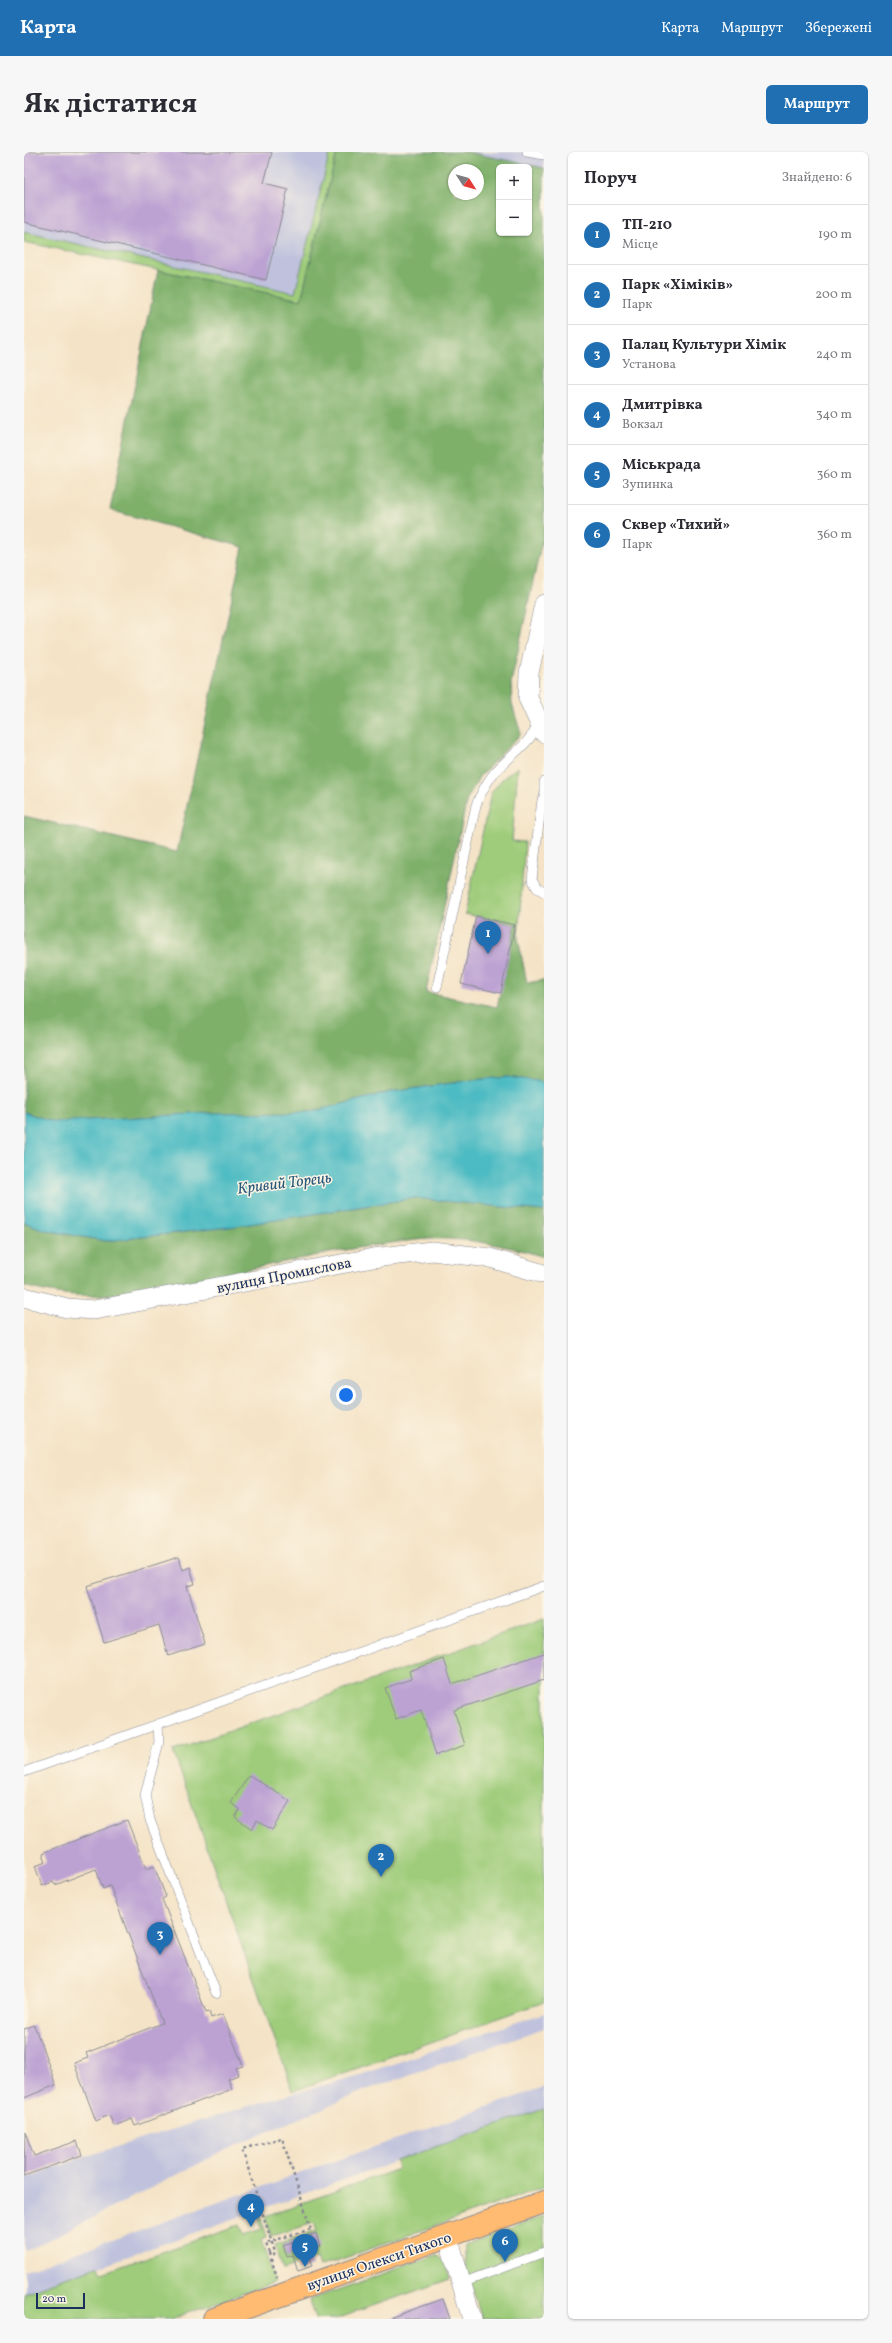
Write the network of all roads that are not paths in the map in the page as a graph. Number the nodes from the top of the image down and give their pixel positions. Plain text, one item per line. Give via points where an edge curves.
1 (527, 152) edge
2 (544, 155) edge
3 (544, 604) edge
4 (542, 723) edge
5 (544, 782) edge
6 (543, 801) edge
7 (544, 892) edge
8 (438, 987) dead end
9 (544, 1274) edge
10 (24, 1297) edge
11 (544, 1586) edge
12 (158, 1724) junction
13 (24, 1772) edge
14 (216, 1993) dead end
15 (544, 2202) edge
16 (448, 2237) junction
17 (544, 2252) edge
18 (462, 2283) junction
19 (214, 2319) edge
20 (472, 2319) edge

1 - 2 lane
3 - 4 street via 529,673
4 - 8 lane via 526,745 495,772 483,788 476,805
5 - 6 lane
6 - 7 lane via 532,879 536,888
9 - 10 street, вулиця Промислова via 490,1258 432,1251 373,1258 94,1310 67,1308
11 - 12 lane
12 - 13 lane
12 - 14 lane via 159,1742 146,1795 150,1820
15 - 16 main road, вулиця Олекси Тихого
16 - 18 street
16 - 19 main road, вулиця Олекси Тихого
17 - 18 lane
18 - 20 street

